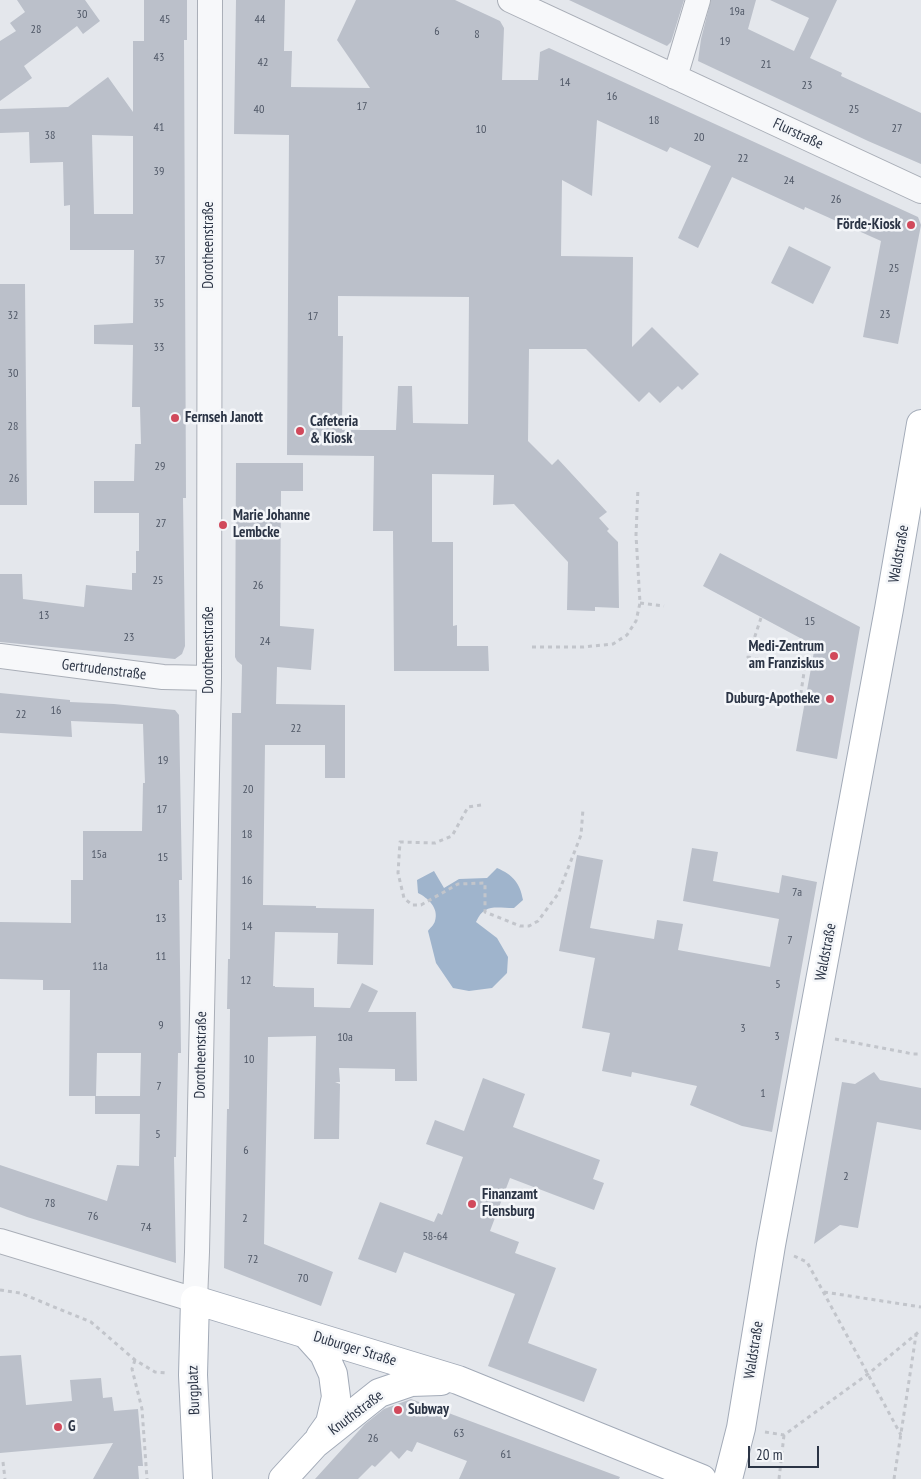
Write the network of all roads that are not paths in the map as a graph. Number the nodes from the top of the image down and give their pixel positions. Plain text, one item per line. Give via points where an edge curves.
1 (210, 0) edge
2 (510, 0) edge
3 (698, 0) edge
4 (675, 77) junction
5 (921, 191) edge
6 (921, 424) edge
7 (0, 656) edge
8 (209, 678) junction
9 (0, 1241) edge
10 (195, 1300) junction
11 (306, 1334) junction
12 (458, 1380) junction
13 (315, 1444) junction
14 (198, 1479) edge
15 (283, 1479) edge
16 (702, 1479) edge
17 (728, 1479) edge

1 - 8 street, Dorotheenstraße
2 - 4 street, Flurstraße
3 - 4 street
4 - 5 street, Flurstraße
6 - 17 main road, Waldstraße via 771,1245 741,1428
7 - 8 street, Gertrudenstraße via 163,677
8 - 10 street, Dorotheenstraße
9 - 10 street, Duburger Straße
10 - 11 main road, Duburger Straße
10 - 14 main road, Burgplatz via 193,1375
11 - 12 main road, Duburger Straße
11 - 13 main road, Knuthstraße via 324,1354 333,1374 336,1397 330,1423
12 - 13 main road, Knuthstraße via 411,1382 379,1393
12 - 16 main road, Duburger Straße
13 - 15 main road, Knuthstraße

